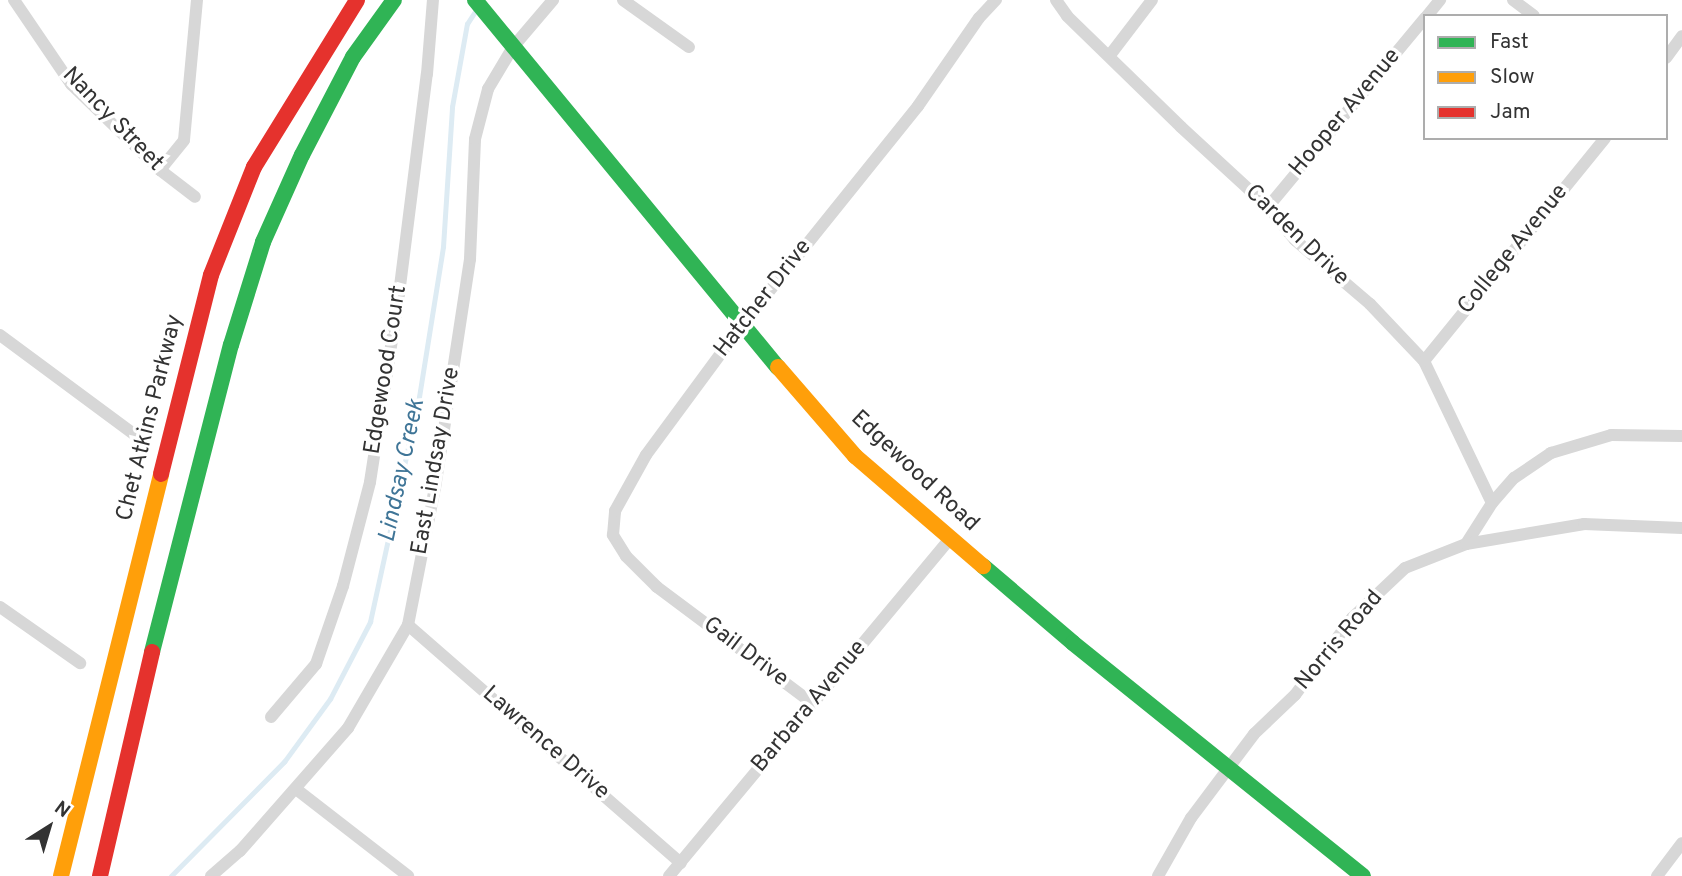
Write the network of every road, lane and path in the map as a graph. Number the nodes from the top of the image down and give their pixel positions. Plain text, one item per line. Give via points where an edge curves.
1 (14, 0) edge
2 (197, 0) edge
3 (357, 0) edge
4 (433, 0) edge
5 (475, 0) edge
6 (553, 0) edge
7 (623, 0) edge
8 (996, 0) edge
9 (1056, 0) edge
10 (1152, 0) edge
11 (1440, 0) edge
12 (1513, 0) edge
13 (391, 4) edge
14 (1428, 14) edge
15 (1531, 14) edge
16 (1423, 21) edge
17 (1682, 36) edge
18 (513, 47) junction
19 (689, 47) dead end
20 (1110, 55) junction
21 (1668, 55) edge
22 (1603, 140) edge
23 (160, 170) junction
24 (195, 197) dead end
25 (1268, 207) junction
26 (742, 325) junction
27 (0, 335) edge
28 (1424, 361) junction
29 (138, 436) dead end
30 (1682, 436) edge
31 (1492, 503) junction
32 (1682, 528) edge
33 (951, 538) junction
34 (1466, 544) junction
35 (678, 603) joint
36 (0, 607) edge
37 (408, 625) junction
38 (80, 663) dead end
39 (812, 703) junction
40 (271, 717) dead end
41 (1228, 766) junction
42 (296, 789) junction
43 (1680, 850) edge
44 (681, 863) junction
45 (61, 876) edge
46 (100, 876) edge
47 (211, 876) edge
48 (408, 876) edge
49 (669, 876) edge
50 (1158, 876) edge
51 (1363, 876) edge
52 (1657, 876) edge

1 - 23 street, Nancy Street via 71,84
2 - 23 street via 184,140
3 - 45 main road, Chet Atkins Parkway via 254,167 211,275
4 - 40 street, Edgewood Court via 400,289 370,482 343,586 316,664
5 - 18 main road, Edgewood Road
6 - 18 street, East Lindsay Drive
7 - 19 street
8 - 26 street, Hatcher Drive via 918,106
9 - 20 street, Carden Drive
10 - 20 street
11 - 14 street, Hooper Avenue
12 - 15 street
13 - 46 main road via 353,57 263,242 230,345 175,554
16 - 25 street, Hooper Avenue
17 - 21 street
18 - 26 main road, Edgewood Road
18 - 37 street, East Lindsay Drive via 488,89 475,139 468,272 435,488
20 - 25 street, Carden Drive
22 - 28 street, College Avenue
23 - 24 street, Nancy Street
25 - 28 street, Carden Drive via 1295,240 1370,304
26 - 33 main road, Edgewood Road via 855,456
26 - 35 street, Hatcher Drive via 646,455 615,511 613,534 626,556
27 - 29 street
28 - 31 street, Carden Drive
30 - 31 street via 1611,435 1551,453 1514,478
31 - 34 street
32 - 34 street, Norris Road via 1584,524
33 - 39 street, Barbara Avenue
33 - 41 main road, Edgewood Road via 1073,643
34 - 41 street, Norris Road via 1405,568 1352,618 1295,695
35 - 39 street, Gail Drive
36 - 38 street
37 - 42 street, East Lindsay Drive via 348,728
37 - 44 street, Lawrence Drive
39 - 44 street, Barbara Avenue
41 - 50 street, Norris Road
41 - 51 main road, Edgewood Road
42 - 47 street, East Lindsay Drive
42 - 48 street
43 - 52 street
44 - 49 street, Barbara Avenue

